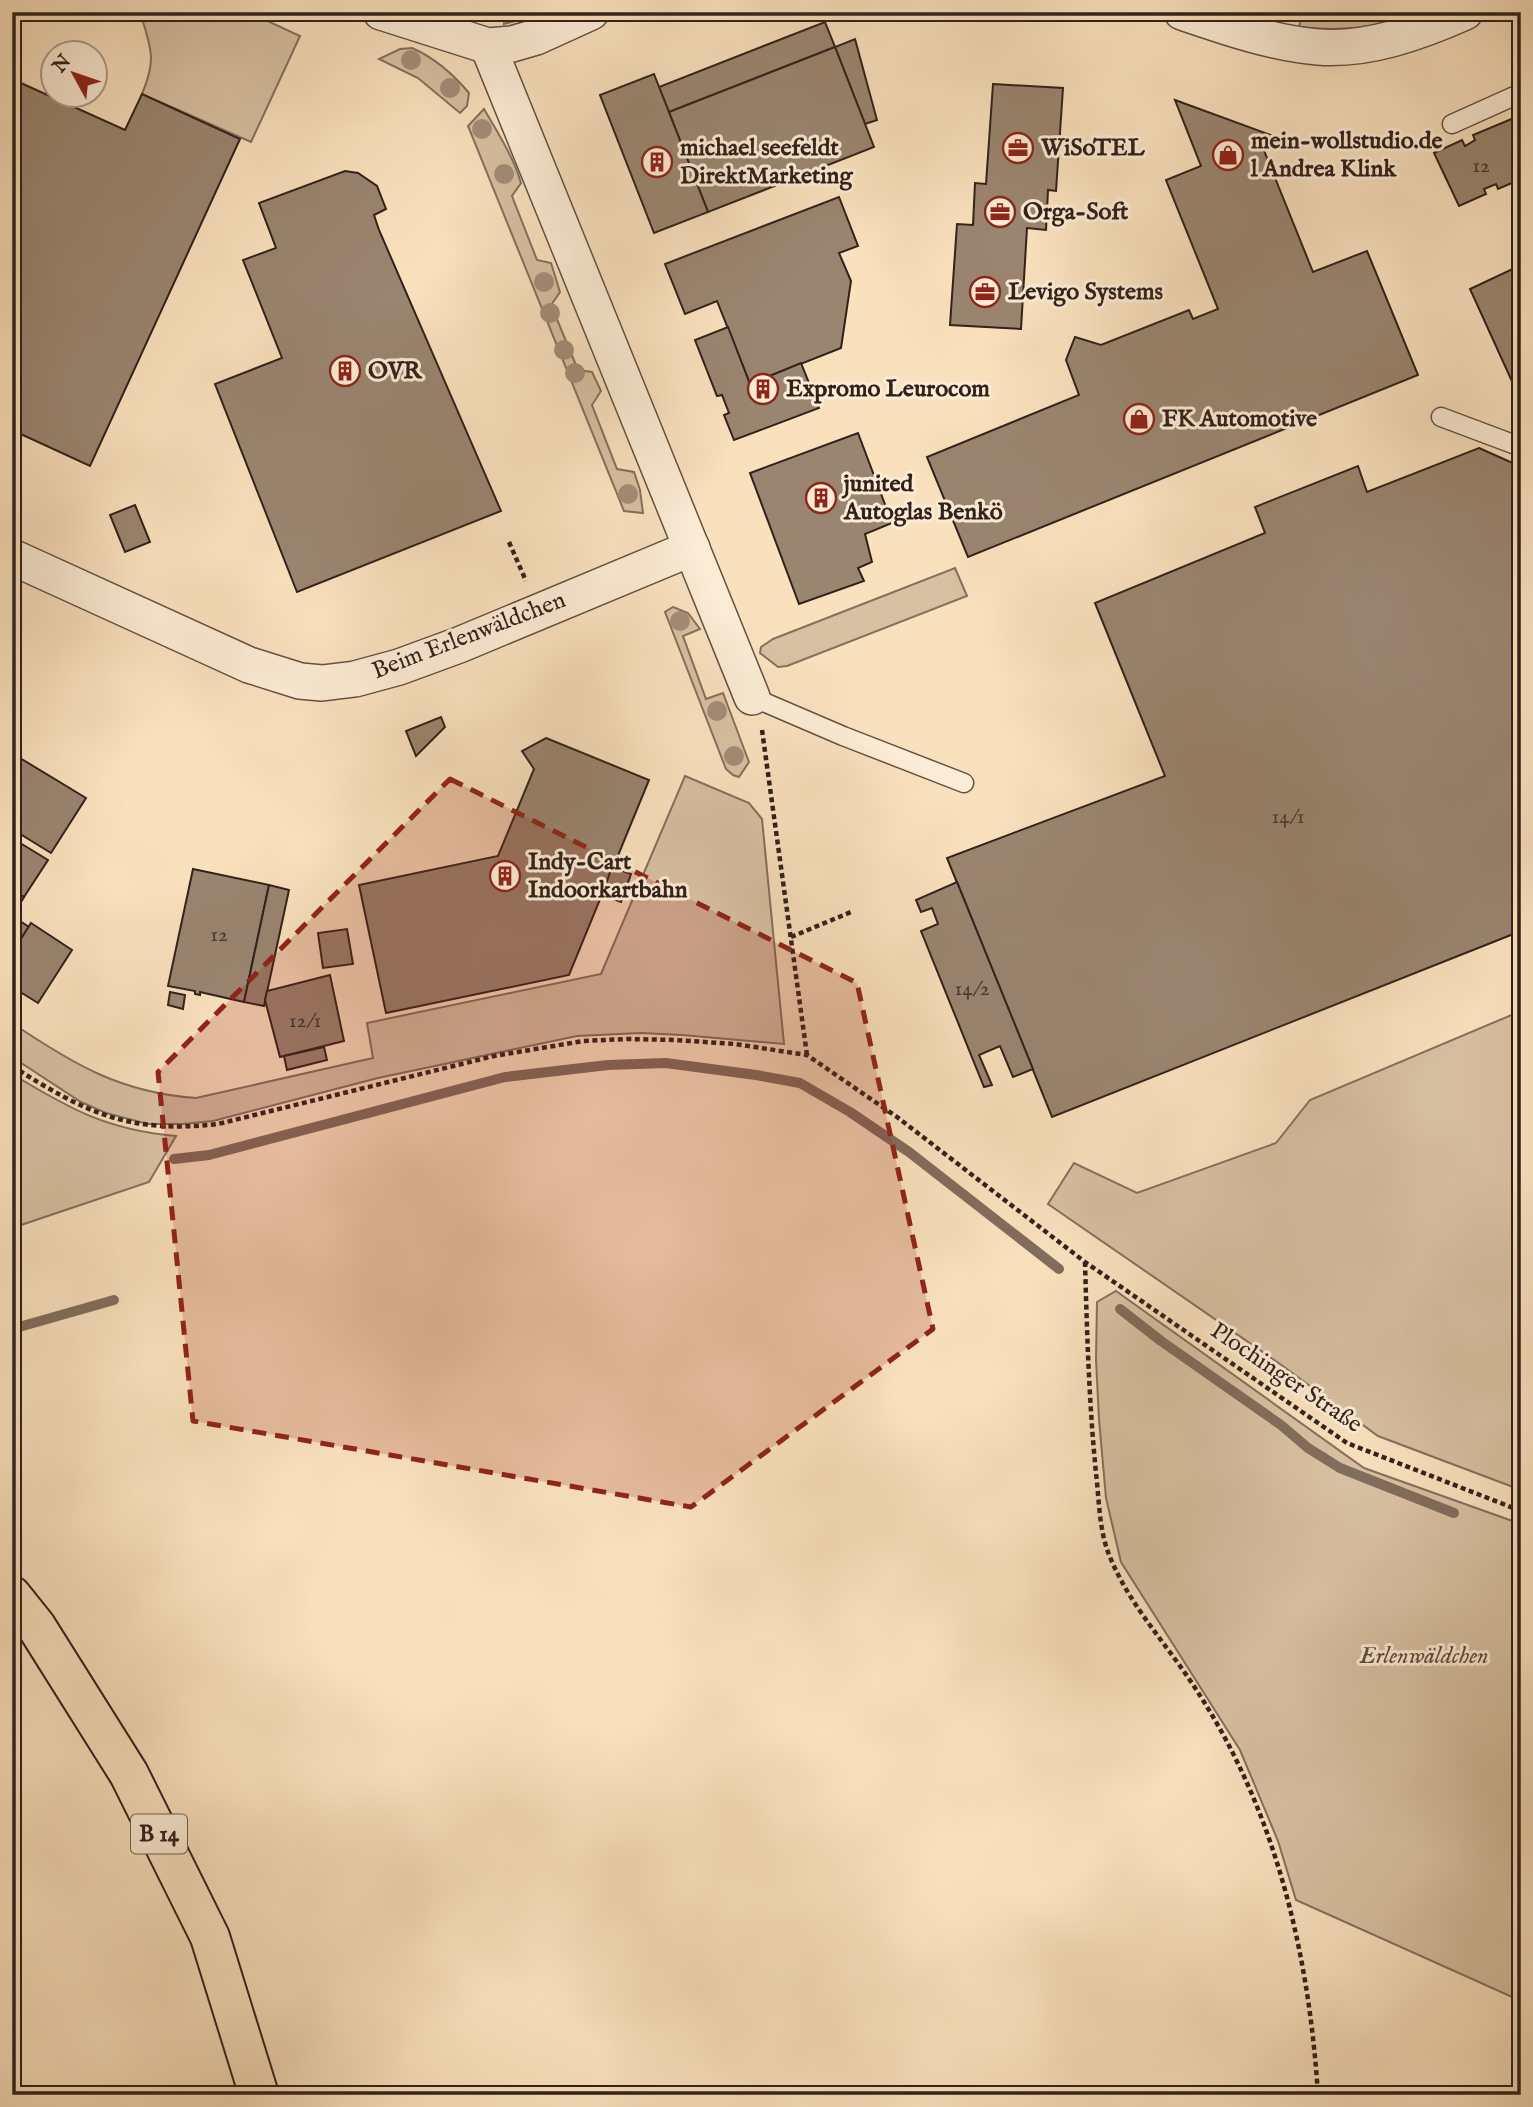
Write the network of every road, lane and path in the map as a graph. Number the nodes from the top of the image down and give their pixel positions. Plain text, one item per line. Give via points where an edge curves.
1 (382, 12) edge
2 (591, 12) edge
3 (1465, 12) edge
4 (1194, 14) edge
5 (488, 46) junction
6 (1521, 93) edge
7 (1452, 124) dead end
8 (1441, 416) dead end
9 (1521, 447) edge
10 (509, 542) dead end
11 (692, 548) junction
12 (12, 557) edge
13 (528, 585) dead end
14 (752, 697) junction
15 (964, 783) dead end
16 (851, 912) dead end
17 (791, 937) junction
18 (807, 1055) junction
19 (12, 1066) edge
20 (1085, 1262) junction
21 (1521, 1511) edge
22 (12, 1596) edge
23 (259, 2095) edge
24 (1318, 2095) edge

1 - 5 street
2 - 5 street via 536,37
3 - 4 street via 1376,43 1321,47 1287,43
5 - 11 street
6 - 7 lane
8 - 9 lane
10 - 13 path
11 - 12 street, Beim Erlenwäldchen via 458,645 355,679 321,683 249,665
11 - 14 street
14 - 15 lane
14 - 17 path via 764,738
16 - 17 path
17 - 18 path
18 - 19 path via 675,1040 583,1041 494,1056 218,1124 182,1128 125,1121 78,1106
18 - 20 path, Plochinger Straße via 897,1117
20 - 21 path, Plochinger Straße via 1347,1443
20 - 24 path via 1091,1419 1107,1549 1121,1582 1199,1693 1233,1752 1270,1841 1299,1948
22 - 23 main road, B 14 via 36,1626 129,1774 210,1937

